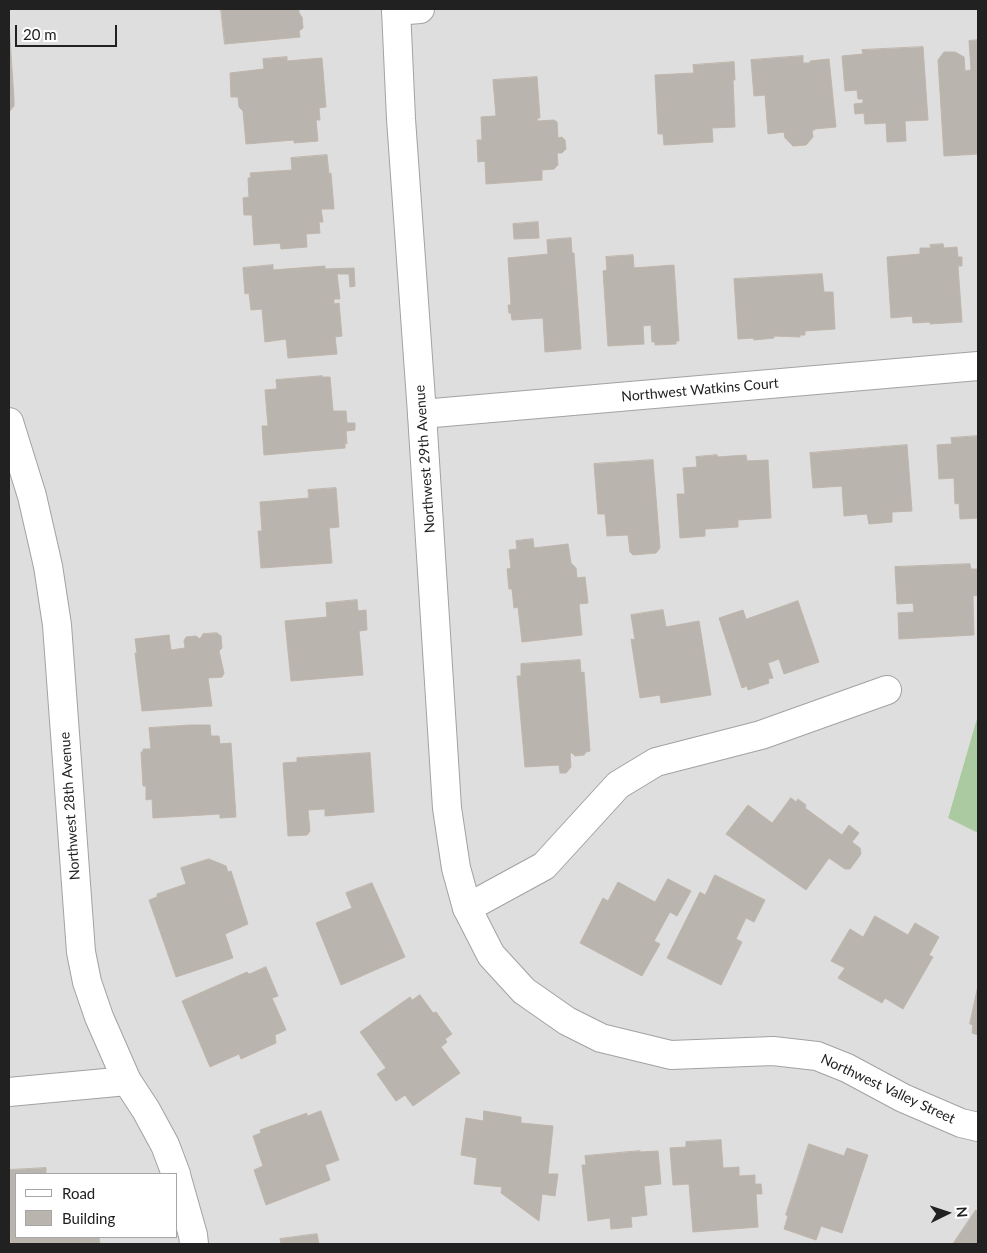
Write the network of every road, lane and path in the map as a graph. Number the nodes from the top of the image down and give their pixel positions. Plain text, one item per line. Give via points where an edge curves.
1 (404, 9) edge
2 (978, 366) edge
3 (422, 414) junction
4 (9, 422) edge
5 (887, 690) dead end
6 (467, 908) junction
7 (127, 1082) junction
8 (9, 1092) edge
9 (978, 1127) edge
10 (176, 1173) edge
11 (178, 1181) edge
12 (194, 1244) edge

1 - 3 street, Northwest 29th Avenue via 401,118
2 - 3 street, Northwest Watkins Court
3 - 6 street, Northwest 29th Avenue via 448,808 456,868
4 - 7 street, Northwest 28th Avenue via 32,496 58,625 81,952 99,1017
5 - 6 street via 761,735 656,762 618,786 544,866
6 - 9 street, Northwest Valley Street via 491,955 524,991 601,1038 670,1055 774,1051 817,1056 848,1068 904,1098
7 - 8 street
7 - 10 street, Northwest 28th Avenue via 166,1145
11 - 12 street, Northwest 28th Avenue

